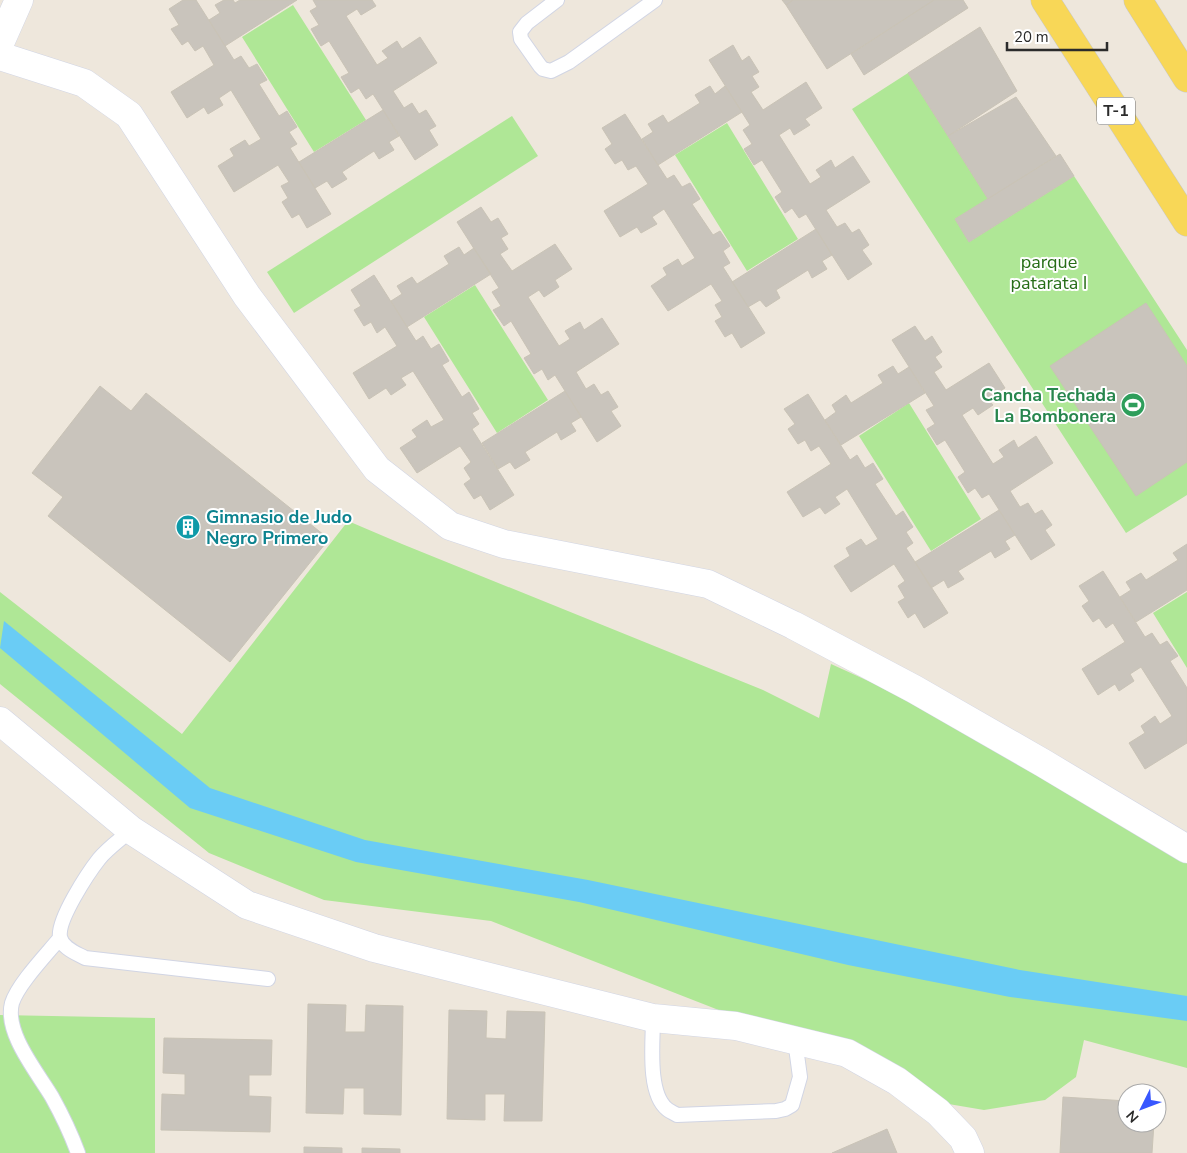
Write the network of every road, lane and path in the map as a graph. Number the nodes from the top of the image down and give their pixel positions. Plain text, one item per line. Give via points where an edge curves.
1 (18, 0) edge
2 (557, 0) edge
3 (655, 0) edge
4 (1045, 0) edge
5 (1138, 0) edge
6 (0, 43) edge
7 (0, 56) edge
8 (1187, 78) edge
9 (1187, 222) edge
10 (0, 721) edge
11 (131, 830) junction
12 (1187, 849) edge
13 (60, 938) junction
14 (268, 979) dead end
15 (653, 1018) junction
16 (795, 1040) junction
17 (78, 1153) edge
18 (970, 1153) edge

1 - 6 street
2 - 3 lane via 520,32 521,39 540,66 550,71 569,62
4 - 9 main road, T-1
5 - 8 main road
7 - 12 street via 84,83 129,115 247,296 377,469 450,526 504,544 708,584 914,689
10 - 11 street
11 - 13 lane via 100,858 65,912 59,926
11 - 15 street via 247,905 374,948
13 - 14 lane via 68,948 85,958
13 - 17 lane via 18,991 12,1005 13,1022 23,1052 52,1097
15 - 16 street via 736,1026
15 - 16 lane via 654,1080 658,1097 677,1115 776,1111 792,1105 800,1077
16 - 18 street via 847,1054 897,1081 938,1112 963,1138

